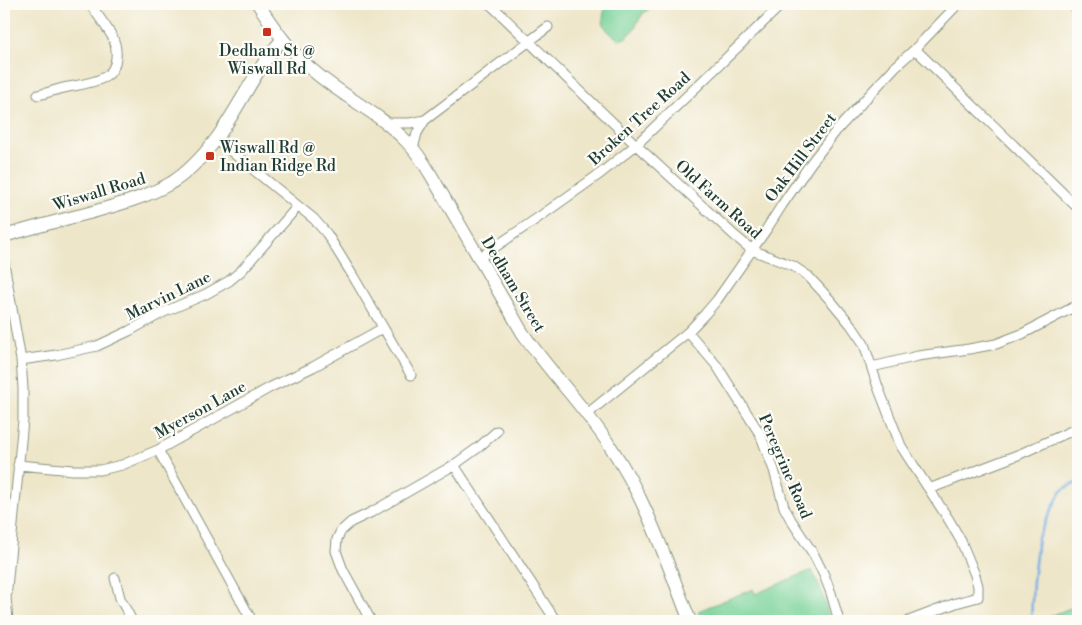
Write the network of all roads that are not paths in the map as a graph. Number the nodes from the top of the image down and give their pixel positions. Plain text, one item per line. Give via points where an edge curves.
1 (90, 4) edge
2 (258, 4) edge
3 (490, 4) edge
4 (782, 4) edge
5 (958, 4) edge
6 (1071, 4) edge
7 (1078, 10) edge
8 (548, 27) dead end
9 (282, 40) junction
10 (529, 41) junction
11 (915, 49) junction
12 (38, 95) dead end
13 (425, 120) junction
14 (386, 123) junction
15 (216, 139) junction
16 (636, 144) junction
17 (413, 148) junction
18 (298, 206) junction
19 (1078, 208) edge
20 (4, 236) edge
21 (752, 250) junction
22 (479, 258) junction
23 (4, 263) edge
24 (1078, 305) edge
25 (383, 328) junction
26 (688, 332) junction
27 (20, 360) junction
28 (872, 367) junction
29 (411, 375) dead end
30 (587, 414) junction
31 (1078, 428) edge
32 (497, 431) dead end
33 (158, 450) junction
34 (454, 465) junction
35 (18, 466) junction
36 (929, 489) junction
37 (6, 561) edge
38 (115, 578) dead end
39 (8, 621) edge
40 (132, 621) edge
41 (252, 621) edge
42 (371, 621) edge
43 (556, 621) edge
44 (690, 621) edge
45 (839, 621) edge
46 (909, 621) edge

1 - 12 street via 116,47 112,70 101,79
2 - 9 street, Dedham Street
3 - 10 street, Old Farm Road
4 - 16 street, Broken Tree Road
5 - 11 street, Oak Hill Street
6 - 7 street
8 - 10 street
9 - 14 street, Dedham Street via 318,75
9 - 15 street, Wiswall Road
10 - 13 street
10 - 16 street, Old Farm Road
11 - 19 street
11 - 21 street, Oak Hill Street via 836,131
13 - 14 street
13 - 17 street
14 - 17 street, Dedham Street
15 - 18 street
15 - 20 street, Wiswall Road via 185,172 132,201
16 - 21 street, Old Farm Road
16 - 22 street, Broken Tree Road via 542,216
17 - 22 street, Dedham Street
18 - 25 street via 327,234
18 - 27 street, Marvin Lane via 241,271 206,294 97,346
21 - 26 street, Oak Hill Street via 717,300
21 - 28 street, Old Farm Road via 793,266 808,276 864,344
22 - 30 street, Dedham Street via 530,343
23 - 27 street
24 - 28 street via 996,344
25 - 29 street
25 - 33 street, Myerson Lane
26 - 30 street, Oak Hill Street
26 - 45 street, Peregrine Road via 717,366 760,434 784,507 819,565
27 - 35 street via 23,420
28 - 36 street, Old Farm Road via 900,446
30 - 44 street, Dedham Street via 613,450 640,498
31 - 36 street
32 - 34 street
33 - 35 street, Myerson Lane via 100,470
33 - 41 street
34 - 42 street via 351,522 341,531 336,550 343,570
34 - 43 street
35 - 37 street
36 - 46 street, Old Farm Road via 972,565 978,597
37 - 39 street
38 - 40 street via 120,598

